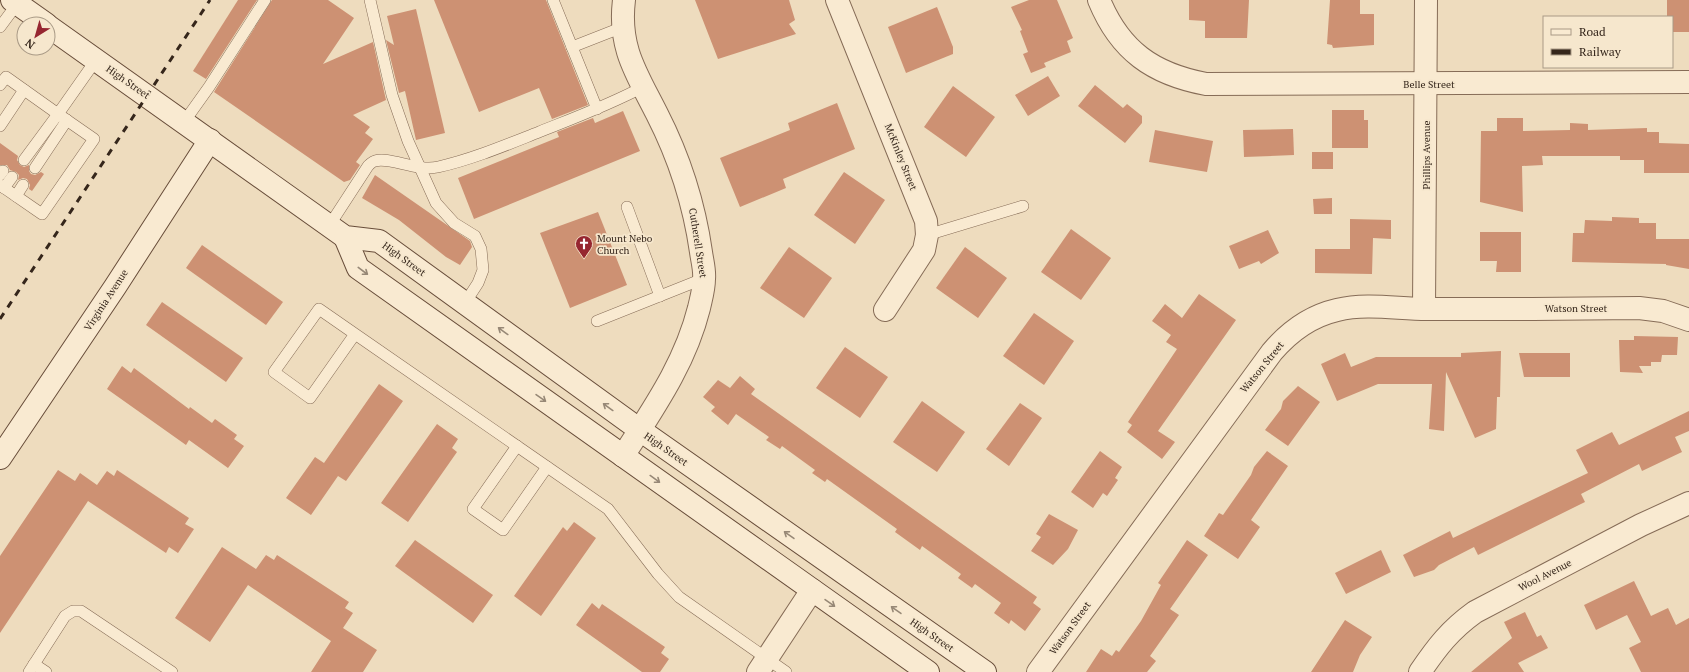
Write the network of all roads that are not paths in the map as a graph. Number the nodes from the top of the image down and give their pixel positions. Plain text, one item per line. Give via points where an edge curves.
1 (265, 0) edge
2 (370, 0) edge
3 (553, 0) edge
4 (624, 0) edge
5 (837, 0) edge
6 (1098, 0) edge
7 (1426, 0) edge
8 (15, 2) edge
9 (34, 16) edge
10 (0, 27) edge
11 (623, 27) junction
12 (56, 31) edge
13 (572, 47) junction
14 (96, 60) junction
15 (1689, 82) edge
16 (1426, 84) junction
17 (0, 85) edge
18 (24, 90) junction
19 (644, 90) junction
20 (597, 109) junction
21 (63, 117) junction
22 (184, 122) junction
23 (0, 126) edge
24 (210, 140) junction
25 (24, 160) dead end
26 (35, 168) dead end
27 (421, 168) junction
28 (5, 174) edge
29 (23, 185) dead end
30 (2, 186) edge
31 (16, 196) junction
32 (1023, 206) dead end
33 (627, 207) dead end
34 (337, 232) junction
35 (927, 235) junction
36 (704, 278) junction
37 (660, 296) junction
38 (465, 303) junction
39 (1424, 309) junction
40 (884, 310) dead end
41 (1689, 320) edge
42 (597, 321) dead end
43 (355, 334) junction
44 (640, 430) junction
45 (517, 446) junction
46 (623, 456) junction
47 (0, 458) edge
48 (547, 467) junction
49 (1689, 503) edge
50 (812, 590) junction
51 (763, 666) edge
52 (32, 668) edge
53 (46, 672) edge
54 (172, 672) edge
55 (786, 672) edge
56 (928, 672) edge
57 (985, 672) edge
58 (1038, 672) edge
59 (1420, 672) edge

1 - 22 lane
2 - 27 lane via 382,59 399,119
3 - 13 lane
4 - 11 street, Cutherell Street
5 - 35 street, McKinley Street via 926,221
6 - 16 street, Belle Street via 1107,20 1121,40 1139,57 1182,79 1206,84
7 - 16 street, Phillips Avenue
8 - 9 street, High Street
8 - 10 lane
11 - 13 lane
11 - 19 street, Cutherell Street via 628,52
12 - 14 street, High Street
13 - 20 lane
14 - 21 lane
14 - 22 street, High Street
15 - 16 street, Belle Street
16 - 39 street, Phillips Avenue
17 - 18 lane via 6,77
18 - 21 lane
18 - 23 lane
19 - 20 lane
19 - 36 street, Cutherell Street via 676,155 690,198
20 - 27 lane via 486,153 430,169
21 - 25 lane
21 - 26 lane
21 - 31 lane via 94,138 42,214
22 - 24 street, High Street
24 - 34 street, High Street
24 - 47 street, Virginia Avenue
27 - 34 lane via 382,160 374,161 368,166
27 - 38 lane via 436,203 454,223 475,236 481,249 483,270
28 - 30 lane
29 - 31 lane
30 - 31 lane
32 - 35 lane
33 - 37 lane
34 - 38 street, High Street via 379,241
34 -> 46 street via 358,268
35 - 40 street, McKinley Street via 924,250
36 - 37 lane
36 - 44 street, Cutherell Street via 694,327 682,360
37 - 42 lane
44 -> 38 street, High Street
39 - 41 street, Watson Street via 1639,308 1663,311
39 - 58 street, Watson Street via 1359,306 1335,310 1296,329 1278,344
43 - 43 lane via 319,309 274,372 310,398
43 - 45 lane
44 - 46 street, Cutherell Street
57 -> 44 street, High Street
45 - 48 lane
45 - 48 lane via 473,509 503,530
46 -> 50 street
48 - 51 lane via 608,509 679,597
49 - 59 street, Wool Avenue via 1641,525 1475,612 1440,642
50 - 51 street
50 -> 56 street
51 - 55 lane
52 - 53 lane
52 - 54 lane via 65,616 74,611 81,611

